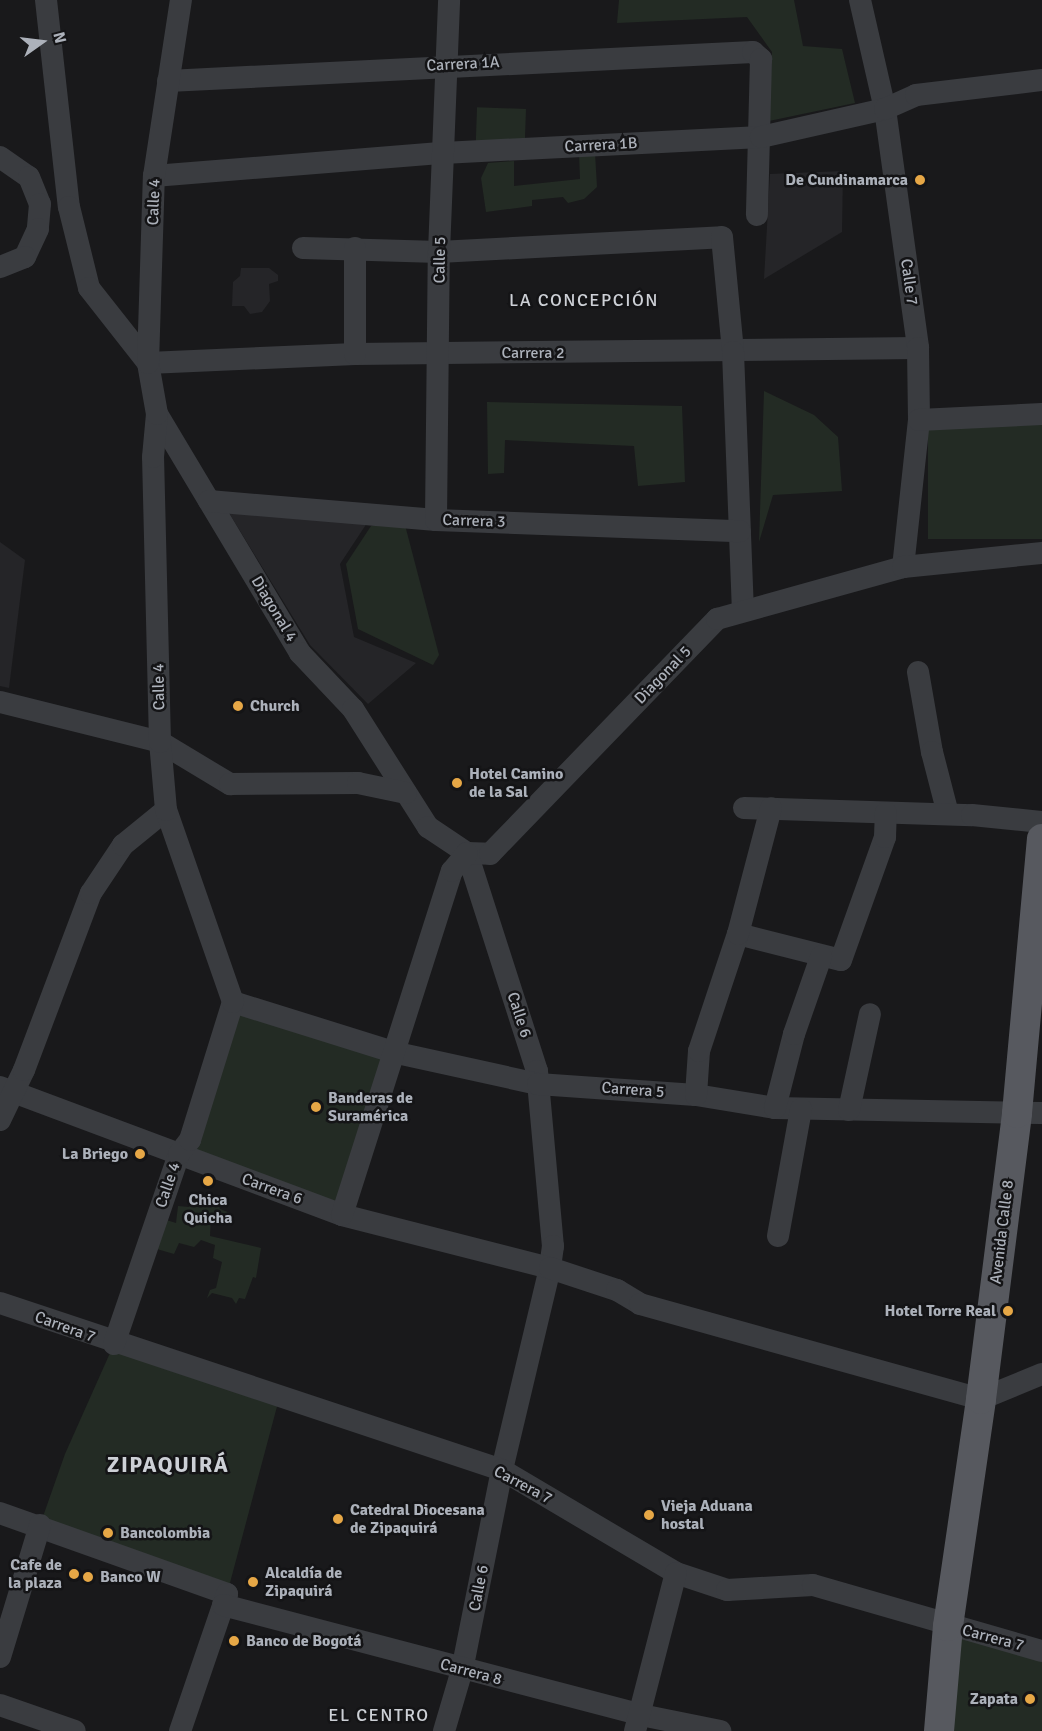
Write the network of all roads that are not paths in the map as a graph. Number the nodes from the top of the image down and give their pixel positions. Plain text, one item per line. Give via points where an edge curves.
1 (46, 0) edge
2 (181, 0) edge
3 (449, 0) edge
4 (860, 0) edge
5 (446, 65) junction
6 (1042, 80) edge
7 (168, 81) junction
8 (885, 109) junction
9 (761, 137) junction
10 (443, 153) junction
11 (0, 157) edge
12 (154, 176) junction
13 (757, 215) dead end
14 (303, 248) dead end
15 (355, 248) junction
16 (439, 252) junction
17 (0, 267) edge
18 (918, 348) junction
19 (733, 352) junction
20 (355, 354) junction
21 (440, 354) junction
22 (148, 363) junction
23 (157, 414) junction
24 (1042, 414) edge
25 (919, 420) junction
26 (209, 501) junction
27 (436, 520) junction
28 (740, 531) junction
29 (1042, 553) edge
30 (903, 567) junction
31 (743, 611) junction
32 (918, 672) dead end
33 (0, 702) edge
34 (160, 742) junction
35 (406, 793) junction
36 (744, 807) dead end
37 (771, 808) junction
38 (166, 810) junction
39 (886, 813) junction
40 (948, 814) junction
41 (1042, 822) edge
42 (1042, 839) edge
43 (467, 853) junction
44 (738, 933) junction
45 (831, 958) junction
46 (233, 1002) junction
47 (870, 1014) dead end
48 (397, 1053) junction
49 (538, 1084) junction
50 (5, 1089) edge
51 (696, 1095) junction
52 (775, 1108) junction
53 (801, 1109) junction
54 (849, 1110) junction
55 (1029, 1113) edge
56 (0, 1120) edge
57 (179, 1154) junction
58 (342, 1215) junction
59 (778, 1236) dead end
60 (550, 1268) junction
61 (0, 1303) edge
62 (114, 1344) junction
63 (1042, 1374) edge
64 (981, 1399) junction
65 (502, 1470) junction
66 (0, 1513) edge
67 (40, 1525) junction
68 (676, 1573) junction
69 (225, 1599) junction
70 (948, 1626) junction
71 (1042, 1651) edge
72 (0, 1657) edge
73 (462, 1670) junction
74 (0, 1705) edge
75 (638, 1723) edge
76 (75, 1731) edge
77 (180, 1731) edge
78 (444, 1731) edge
79 (720, 1731) edge
80 (939, 1731) edge

1 - 22 street via 69,207 89,288
2 - 7 street, Calle 4
3 - 5 street, Calle 5
4 - 8 street, Calle 7
5 - 7 street, Carrera 1A
5 - 9 street, Carrera 1A via 757,54 761,59
5 - 10 street, Calle 5
6 - 8 street, Carrera 1B via 916,95
7 - 12 street, Calle 4
8 - 9 street, Carrera 1B
8 - 18 street, Calle 7
9 - 10 street, Carrera 1B
9 - 13 street
10 - 12 street, Carrera 1B
10 - 16 street, Calle 5
11 - 17 street via 29,177 40,204 38,229 25,257
12 - 22 street, Calle 4
14 - 15 street
15 - 16 street
15 - 20 street
16 - 19 street via 722,237
16 - 21 street, Calle 5
18 - 19 street, Carrera 2
18 - 25 street, Calle 7
19 - 21 street, Carrera 2
19 - 28 street
20 - 21 street, Carrera 2
20 - 22 street, Carrera 2
21 - 27 street, Calle 5
22 - 23 street, Calle 4
23 - 26 street, Diagonal 4
23 - 34 street, Calle 4 via 153,457
24 - 25 street
25 - 30 street, Calle 7
26 - 27 street, Carrera 3
26 - 35 street, Diagonal 4 via 300,653 354,709
27 - 28 street, Carrera 3
28 - 31 street
29 - 30 street
30 - 31 street, Diagonal 5
31 - 43 street, Diagonal 5 via 717,619 490,854
32 - 40 street
33 - 34 street
34 - 35 street via 230,784 358,783
34 - 38 street, Calle 4
35 - 43 street via 428,827
36 - 37 street
37 - 39 street
37 - 44 street
38 - 46 street, Calle 4
38 - 50 street via 123,845 91,893 24,1070
39 - 40 street
39 - 45 street via 885,837
40 - 41 street
42 - 55 main road, Avenida Calle 8
43 - 48 street via 452,871
43 - 49 street, Calle 6
44 - 45 street
44 - 51 street via 699,1051
45 - 52 street via 794,1034
46 - 48 street, Carrera 5
46 - 57 street, Calle 4 via 190,1140
47 - 54 street
48 - 49 street, Carrera 5
48 - 58 street
49 - 51 street, Carrera 5
49 - 60 street, Calle 6 via 553,1246
50 - 56 street
50 - 57 street, Carrera 6
51 - 52 street, Carrera 5
52 - 53 street, Carrera 5
53 - 54 street, Carrera 5
53 - 59 street
54 - 55 street, Carrera 5
55 - 64 main road, Avenida Calle 8
57 - 58 street, Carrera 6
57 - 62 street, Calle 4
58 - 60 street, Carrera 6
60 - 64 street via 617,1290 640,1304
60 - 65 street, Calle 6
61 - 62 street, Carrera 7
62 - 65 street, Carrera 7
63 - 64 street
64 - 70 main road, Avenida Calle 8
65 - 68 street, Carrera 7
65 - 73 street, Calle 6
66 - 67 street, Carrera 8
67 - 69 street, Carrera 8
67 - 72 street
68 - 70 street, Carrera 7 via 727,1590 813,1585
68 - 75 street
69 - 73 street, Carrera 8
69 - 77 street
70 - 71 street, Carrera 7
70 - 80 main road, Avenida Calle 8
73 - 75 street, Carrera 8
73 - 78 street, Calle 6
74 - 76 street
75 - 79 street, Carrera 8

